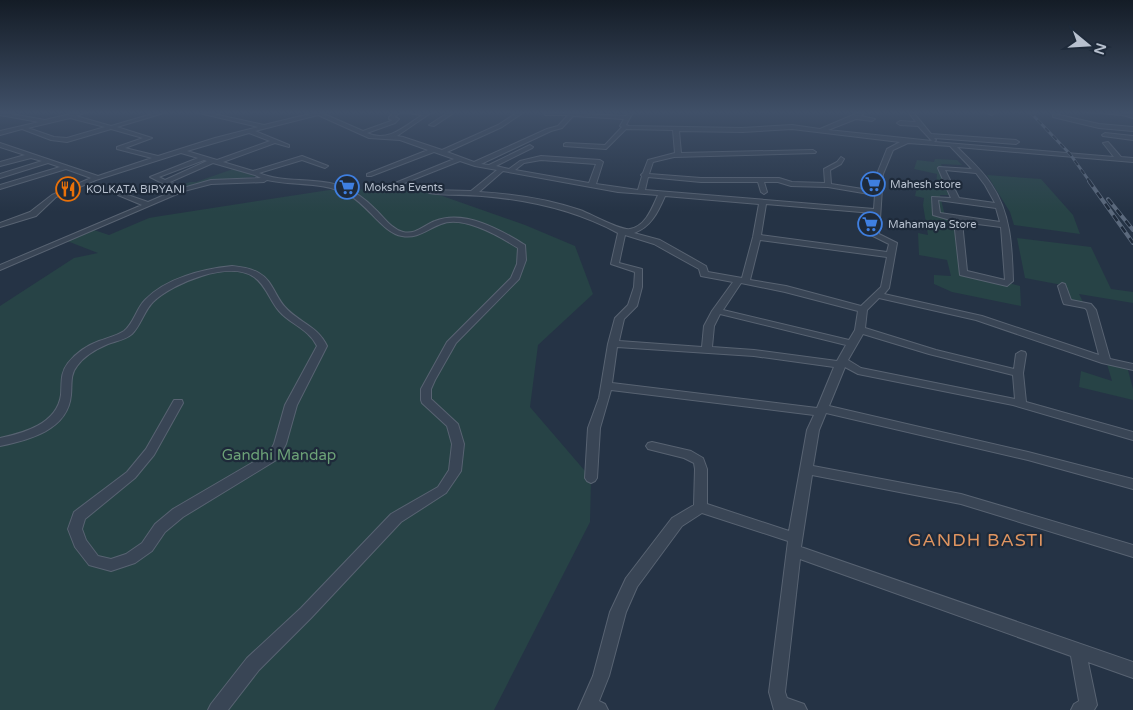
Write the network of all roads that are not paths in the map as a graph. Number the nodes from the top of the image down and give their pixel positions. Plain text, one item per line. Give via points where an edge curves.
1 (0, 145) edge
2 (128, 145) edge
3 (201, 145) edge
4 (261, 145) edge
5 (419, 145) edge
6 (458, 145) edge
7 (516, 145) edge
8 (569, 145) edge
9 (608, 145) edge
10 (677, 145) edge
11 (894, 145) edge
12 (952, 145) edge
13 (964, 145) edge
14 (1108, 145) edge
15 (530, 147) dead end
16 (13, 150) junction
17 (433, 150) junction
18 (180, 151) junction
19 (813, 152) dead end
20 (0, 153) edge
21 (441, 153) junction
22 (678, 155) junction
23 (31, 156) junction
24 (159, 158) junction
25 (459, 159) junction
26 (841, 159) dead end
27 (1119, 159) junction
28 (211, 160) junction
29 (1133, 160) edge
30 (49, 162) junction
31 (0, 164) edge
32 (475, 164) junction
33 (325, 166) dead end
34 (67, 167) junction
35 (490, 167) junction
36 (502, 170) junction
37 (510, 171) junction
38 (976, 171) junction
39 (252, 173) junction
40 (369, 175) dead end
41 (644, 175) junction
42 (0, 176) edge
43 (98, 178) junction
44 (267, 179) junction
45 (760, 179) junction
46 (166, 182) junction
47 (592, 185) junction
48 (828, 186) junction
49 (0, 188) edge
50 (384, 189) dead end
51 (182, 190) junction
52 (641, 191) junction
53 (431, 192) dead end
54 (474, 192) junction
55 (764, 192) dead end
56 (663, 193) junction
57 (878, 193) junction
58 (120, 194) dead end
59 (956, 200) junction
60 (763, 201) junction
61 (146, 204) junction
62 (998, 206) junction
63 (877, 211) junction
64 (958, 219) junction
65 (0, 225) edge
66 (1004, 225) junction
67 (622, 232) junction
68 (757, 237) junction
69 (891, 255) junction
70 (0, 268) edge
71 (741, 281) junction
72 (1062, 286) dead end
73 (876, 295) junction
74 (863, 309) junction
75 (716, 311) junction
76 (860, 330) junction
77 (614, 344) junction
78 (852, 344) junction
79 (708, 350) junction
80 (1021, 354) dead end
81 (1106, 361) junction
82 (841, 363) junction
83 (1133, 367) edge
84 (1018, 373) junction
85 (606, 386) junction
86 (178, 403) dead end
87 (1021, 404) junction
88 (822, 410) junction
89 (1133, 436) edge
90 (0, 442) edge
91 (652, 446) dead end
92 (806, 469) junction
93 (591, 478) dead end
94 (1133, 484) edge
95 (700, 508) junction
96 (795, 545) junction
97 (1133, 551) edge
98 (1078, 651) junction
99 (1133, 670) edge
100 (779, 707) edge
101 (592, 709) edge
102 (217, 710) edge
103 (798, 710) edge
104 (1080, 710) edge

1 - 16 street
2 - 24 street via 119,148
3 - 18 street
4 - 28 street
5 - 17 street
6 - 21 street
7 - 32 street
8 - 9 street
10 - 22 street
11 - 57 street via 885,157
12 - 38 street
13 - 27 street
14 - 27 street
15 - 35 street
16 - 20 street
16 - 23 street
17 - 21 street
17 - 40 street
18 - 24 street
18 - 28 street
19 - 22 street
21 - 25 street
22 - 41 street via 650,161
23 - 30 street
23 - 31 street
24 - 43 street
25 - 32 street
25 - 50 street
26 - 48 street via 827,169
27 - 29 street
28 - 39 street
28 - 46 street
28 - 46 street via 153,177
30 - 34 street
30 - 42 street
32 - 35 street
33 - 39 street via 302,158
34 - 43 street
34 - 49 street
35 - 36 street
36 - 37 street
36 - 54 street
37 - 47 street
37 - 47 street via 522,162 541,158 600,162
38 - 59 street via 941,168
38 - 62 street via 992,191
39 - 44 street
41 - 45 street via 701,180
41 - 52 street
43 - 65 street via 54,196 33,214
44 - 51 street via 211,182
44 - 102 street via 349,190 401,235 419,234 439,222 459,219 512,240 522,247 523,258 515,279 452,342 426,389 426,400 452,424 458,444 455,471 442,490 396,518 384,530 253,664
45 - 48 street
45 - 55 street
46 - 51 street
47 - 52 street
48 - 57 street
51 - 61 street
52 - 56 street
53 - 54 street
54 - 67 street via 569,209 599,218
56 - 60 street
56 - 67 street via 645,226 633,232
57 - 63 street
58 - 61 street
59 - 62 street
59 - 64 street via 933,199 939,216
60 - 63 street
60 - 68 street
61 - 70 street
62 - 66 street
63 - 69 street via 875,235 893,243
64 - 66 street
64 - 66 street via 963,273 1003,283 1009,282
67 - 71 street via 657,242 702,268 704,274
67 - 77 street via 615,264 638,271 638,287 632,306 620,318
68 - 69 street
68 - 71 street
69 - 73 street via 885,288
71 - 74 street
71 - 75 street
72 - 81 street via 1067,302 1088,306 1091,310
73 - 74 street
73 - 81 street via 979,318
74 - 76 street
75 - 78 street
75 - 79 street via 709,326
76 - 78 street
76 - 84 street
77 - 79 street
77 - 85 street
78 - 82 street
79 - 82 street
80 - 84 street
81 - 83 street
82 - 87 street via 858,372
82 - 88 street
84 - 87 street
85 - 88 street
85 - 93 street via 594,428
86 - 90 street via 150,452 131,474 79,516 75,529 80,543 94,561 111,565 130,559 147,547 160,528 178,512 274,456 290,404 322,346 320,339 280,308 267,283 255,273 230,269 191,277 160,292 130,330 98,345 69,368 65,404 54,421 35,432
87 - 89 street
88 - 92 street via 813,430
88 - 94 street via 1028,456
91 - 95 street via 687,454 699,461
92 - 96 street
92 - 97 street via 960,499
95 - 96 street
95 - 101 street via 677,522 631,583 618,612
96 - 98 street
96 - 100 street via 777,692
98 - 99 street
98 - 104 street via 1088,705
100 - 103 street

